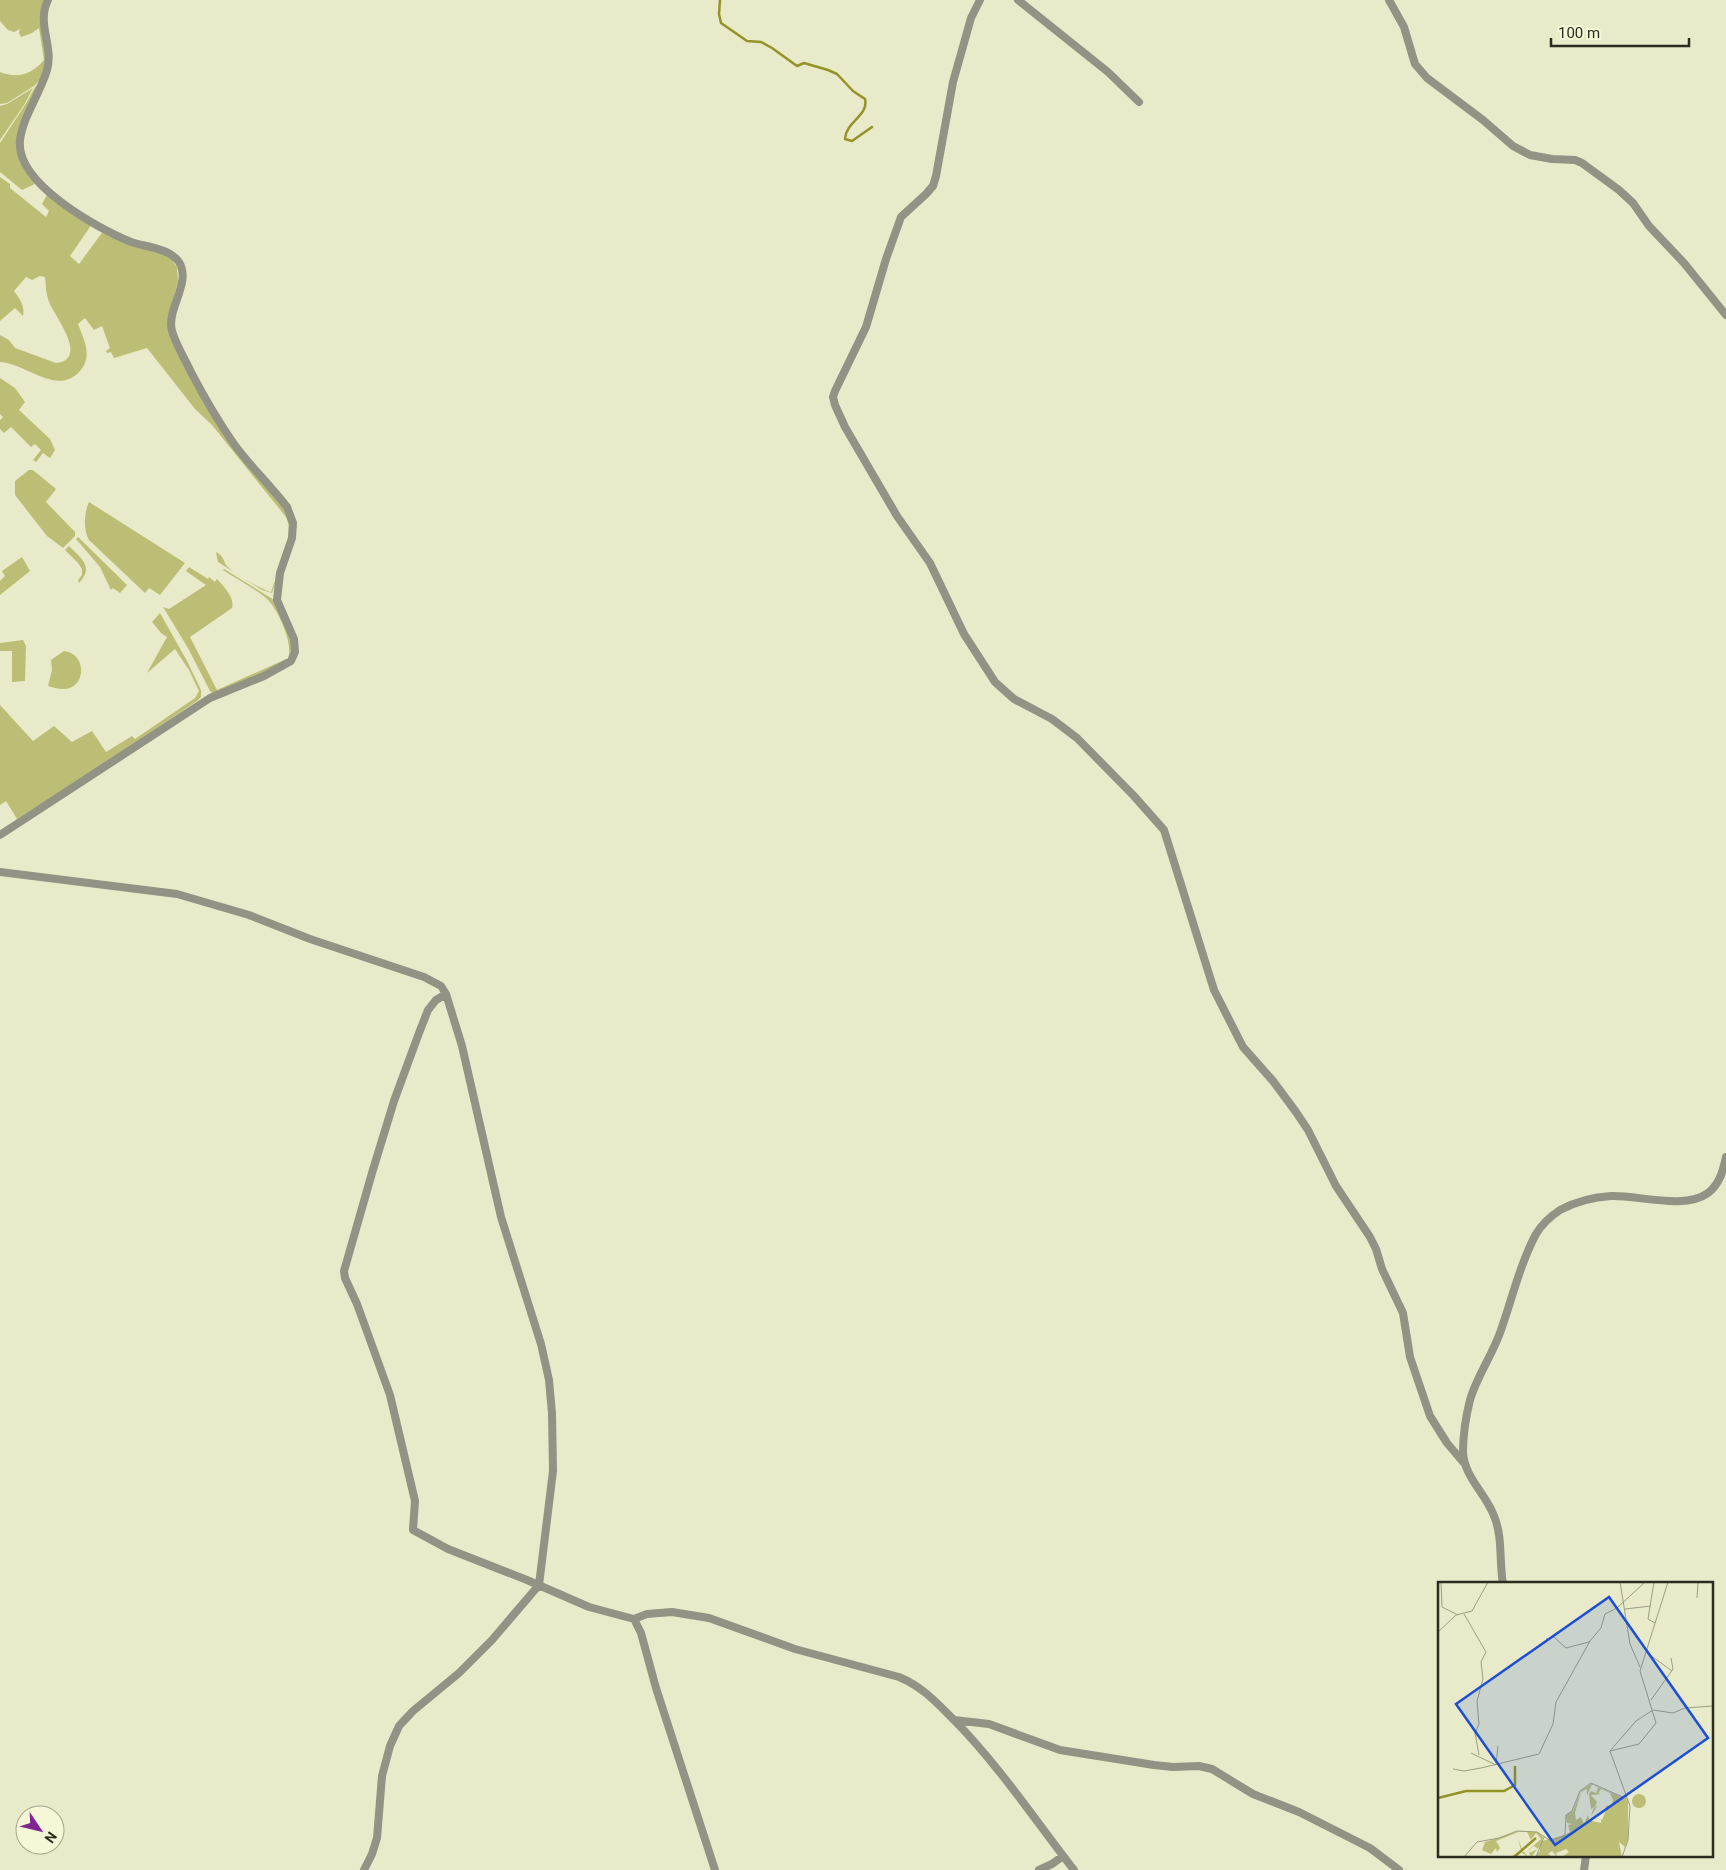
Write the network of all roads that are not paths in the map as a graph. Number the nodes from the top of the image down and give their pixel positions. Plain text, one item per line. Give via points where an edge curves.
1 (48, 0) edge
2 (980, 0) edge
3 (1018, 0) edge
4 (1389, 0) edge
5 (1139, 102) dead end
6 (1726, 315) edge
7 (0, 835) edge
8 (0, 872) edge
9 (446, 994) junction
10 (1726, 1157) edge
11 (1464, 1463) junction
12 (1503, 1582) edge
13 (539, 1585) junction
14 (634, 1619) junction
15 (954, 1720) junction
16 (1063, 1856) junction
17 (364, 1870) edge
18 (716, 1870) edge
19 (1038, 1870) edge
20 (1074, 1870) edge
21 (1399, 1870) edge

1 - 7 street via 43,15 48,68 21,135 21,157 40,186 76,211 126,240 167,253 180,264 182,282 170,322 175,340 215,415 234,444 287,507 291,518 292,538 280,573 277,600 294,640 295,652 291,661 280,669 210,698
2 - 11 street via 971,18 953,82 933,186 901,217 866,327 835,391 835,405 897,516 930,563 964,634 995,682 1014,700 1052,719 1077,738 1164,830 1214,990 1240,1042 1302,1120 1329,1175 1373,1243 1403,1314 1410,1356 1430,1416
3 - 5 street via 1108,72
4 - 6 street via 1404,27 1420,71 1513,146 1530,155 1582,162 1619,190
8 - 9 street via 190,897 424,977 441,986
9 - 13 street via 462,1046 500,1217 541,1344 549,1380 554,1453
9 - 13 street via 428,1010 394,1101 347,1260 345,1278 390,1395 416,1501 413,1530 448,1549
10 - 11 street via 1720,1178 1714,1188 1702,1197 1683,1201 1601,1197 1561,1210 1543,1224 1528,1253 1500,1331 1470,1399
11 - 12 street via 1494,1515
13 - 14 street via 589,1607
13 - 17 street via 492,1640 399,1726 382,1776 377,1838
14 - 15 street via 672,1612 709,1618 795,1649 899,1677 924,1690
14 - 18 street
15 - 16 street via 980,1747
15 - 21 street via 989,1724 1068,1751 1162,1766 1212,1769 1254,1794 1299,1812 1370,1848
16 - 19 street
16 - 20 street

